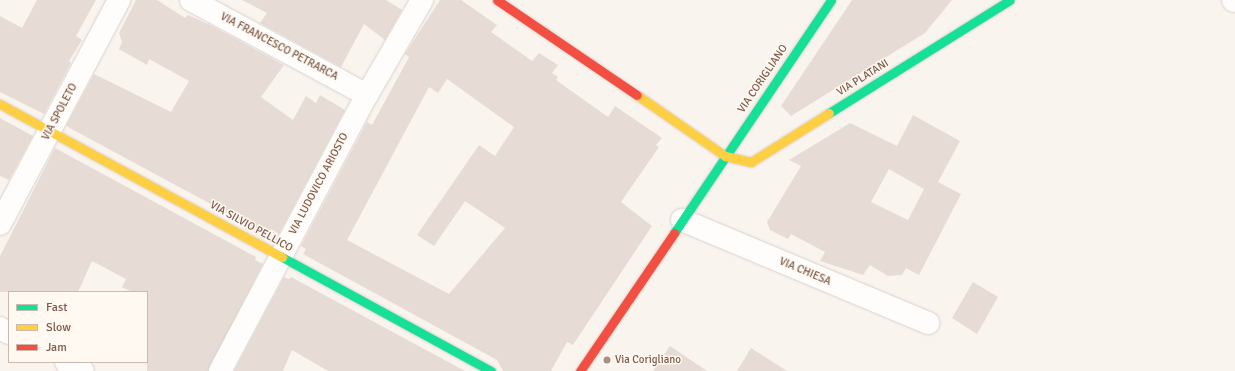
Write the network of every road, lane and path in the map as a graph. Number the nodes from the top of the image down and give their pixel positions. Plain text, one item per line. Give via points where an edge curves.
1 (119, 0) edge
2 (191, 0) edge
3 (422, 0) edge
4 (497, 0) edge
5 (831, 0) edge
6 (1010, 0) edge
7 (367, 95) junction
8 (0, 104) edge
9 (50, 130) junction
10 (725, 156) junction
11 (682, 220) junction
12 (0, 224) edge
13 (280, 257) junction
14 (928, 323) dead end
15 (68, 363) edge
16 (83, 371) edge
17 (220, 371) edge
18 (491, 371) edge
19 (580, 371) edge

1 - 9 street, VIA SPOLETO
2 - 7 street, VIA FRANCESCO PETRARCA
3 - 7 street, VIA LUDOVICO ARIOSTO
4 - 10 street
5 - 10 street, VIA CORIGLIANO
6 - 10 street, VIA PLATANI via 751,162
7 - 13 street, VIA LUDOVICO ARIOSTO
8 - 9 street, VIA SILVIO PELLICO
9 - 12 street, VIA SPOLETO
9 - 13 street, VIA SILVIO PELLICO
10 - 11 street, VIA CORIGLIANO
11 - 14 street, VIA CHIESA
11 - 19 street, VIA CORIGLIANO
13 - 17 street, VIA LUDOVICO ARIOSTO
13 - 18 street, VIA SILVIO PELLICO
15 - 16 street

